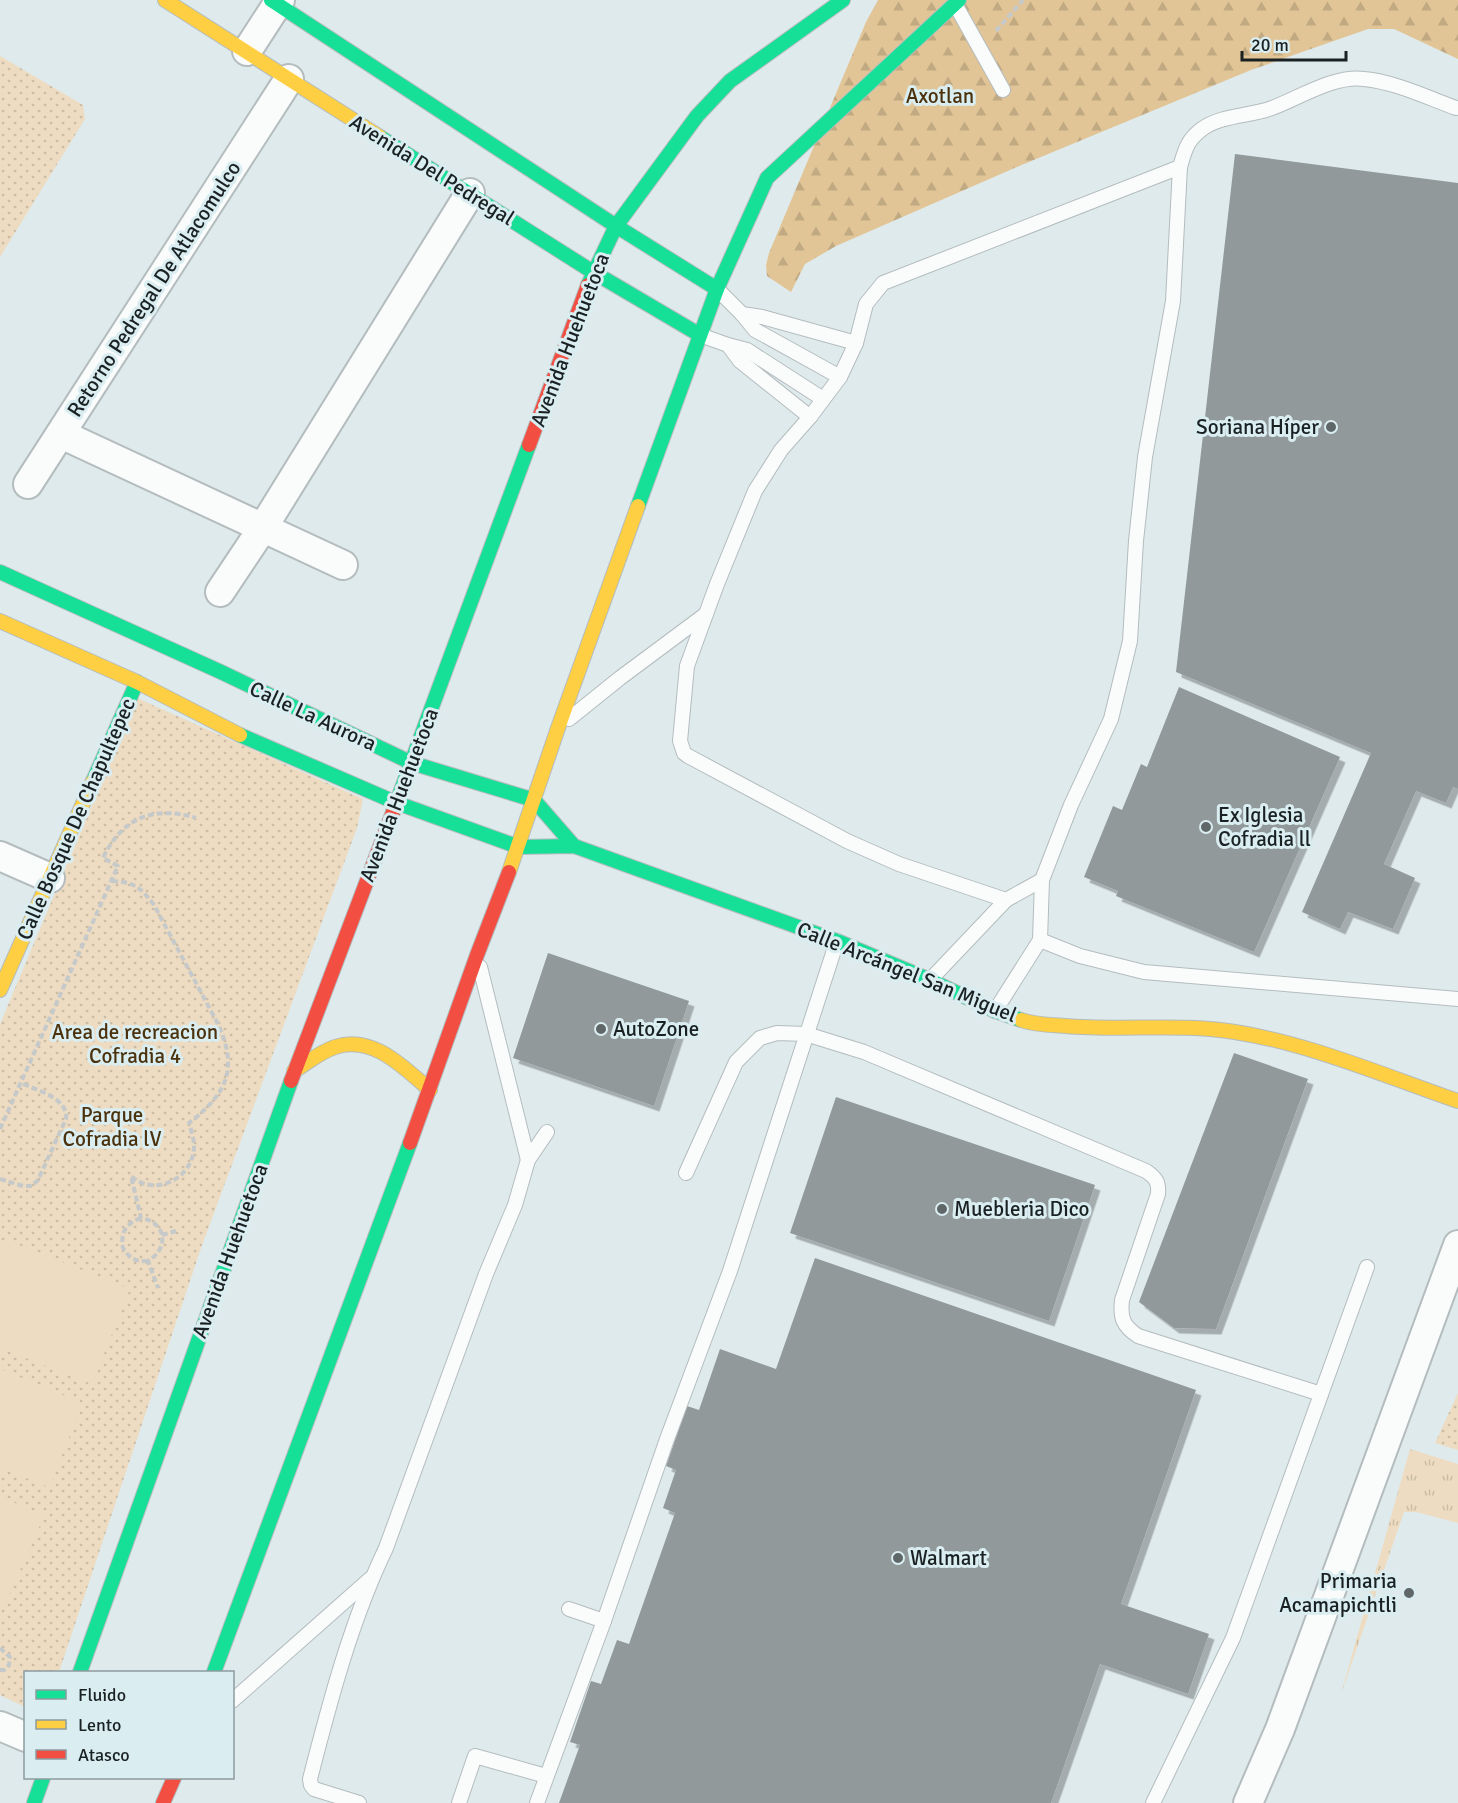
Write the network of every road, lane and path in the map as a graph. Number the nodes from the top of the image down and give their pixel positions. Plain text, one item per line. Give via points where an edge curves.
1 (165, 0) edge
2 (843, 0) edge
3 (1023, 0) edge
4 (276, 1) edge
5 (957, 2) edge
6 (981, 47) junction
7 (247, 51) junction
8 (289, 80) junction
9 (1003, 90) dead end
10 (1456, 108) dead end
11 (1180, 167) junction
12 (470, 193) junction
13 (616, 226) junction
14 (593, 272) junction
15 (717, 289) junction
16 (742, 314) junction
17 (700, 335) junction
18 (856, 343) junction
19 (728, 345) junction
20 (840, 377) junction
21 (823, 399) junction
22 (810, 417) junction
23 (61, 434) junction
24 (28, 484) dead end
25 (262, 529) junction
26 (343, 565) dead end
27 (0, 572) edge
28 (220, 592) dead end
29 (706, 614) junction
30 (0, 621) edge
31 (137, 682) junction
32 (558, 728) junction
33 (412, 763) junction
34 (534, 800) junction
35 (397, 803) junction
36 (196, 818) dead end
37 (574, 846) junction
38 (519, 847) junction
39 (0, 856) edge
40 (50, 878) junction
41 (1042, 880) junction
42 (112, 881) junction
43 (1006, 900) junction
44 (1040, 940) junction
45 (837, 941) junction
46 (477, 955) junction
47 (930, 980) junction
48 (0, 990) edge
49 (1458, 999) edge
50 (994, 1011) junction
51 (806, 1034) junction
52 (294, 1071) junction
53 (21, 1083) junction
54 (430, 1090) junction
55 (1458, 1101) edge
56 (0, 1129) edge
57 (547, 1132) dead end
58 (528, 1160) junction
59 (686, 1173) dead end
60 (0, 1179) edge
61 (141, 1218) junction
62 (176, 1231) dead end
63 (162, 1235) junction
64 (1458, 1245) edge
65 (148, 1261) junction
66 (1367, 1268) dead end
67 (158, 1288) dead end
68 (1321, 1394) junction
69 (373, 1576) junction
70 (569, 1609) dead end
71 (603, 1621) junction
72 (0, 1648) edge
73 (0, 1670) edge
74 (80, 1671) edge
75 (214, 1671) edge
76 (234, 1699) edge
77 (0, 1726) edge
78 (24, 1736) edge
79 (546, 1776) junction
80 (43, 1779) edge
81 (174, 1779) edge
82 (34, 1803) edge
83 (163, 1803) edge
84 (359, 1803) edge
85 (459, 1803) edge
86 (537, 1803) edge
87 (1153, 1803) edge
88 (1248, 1803) edge

1 - 7 main road, Avenida Del Pedregal
2 - 13 main road, Avenida Huehuetoca via 730,81 697,116
3 - 6 path
4 - 7 street
4 - 13 main road
5 - 6 lane
5 - 15 main road via 767,178
6 - 9 lane
7 - 8 main road, Avenida Del Pedregal
8 - 12 main road, Avenida Del Pedregal
8 - 23 street, Retorno Pedregal De Atlacomulco
10 - 11 lane via 1362,78 1343,81 1273,108 1204,127 1189,140
11 - 18 lane via 883,283 866,304
11 - 41 lane via 1173,301 1145,457 1130,641 1111,719
12 - 14 main road, Avenida Del Pedregal
12 - 25 street
13 - 14 main road, Avenida Huehuetoca
13 - 15 main road
14 - 17 main road, Avenida Del Pedregal
14 - 33 main road, Avenida Huehuetoca
15 - 16 lane
15 - 17 main road
16 - 18 lane
16 - 20 lane via 755,330
17 - 19 lane
17 - 32 main road
18 - 20 lane
19 - 21 lane via 747,350
19 - 22 lane via 740,361
20 - 21 lane
21 - 22 lane
22 - 29 lane via 781,450 755,491
23 - 24 street
23 - 25 street, Retorno Pedregal De Atlacomulco
25 - 26 street, Retorno Pedregal De Atlacomulco
25 - 28 street
27 - 33 main road, Calle La Aurora
29 - 32 lane
29 - 43 lane via 687,666 680,741 684,753 847,841 899,864
30 - 31 main road
31 - 35 main road via 224,728
31 - 40 main road, Calle Bosque De Chapultepec
32 - 34 main road
33 - 34 main road, Calle La Aurora
33 - 35 main road, Avenida Huehuetoca
34 - 37 main road
34 - 38 main road
35 - 38 main road
35 - 52 main road, Avenida Huehuetoca
36 - 42 path via 155,813 127,826 116,835 103,858 118,866
37 - 38 main road
37 - 45 main road, Calle Arcángel San Miguel
38 - 46 main road
39 - 40 street
40 - 48 main road, Calle Bosque De Chapultepec
41 - 43 lane
41 - 44 lane
42 - 53 path
42 - 61 path via 134,884 154,905 218,1024 228,1056 224,1087 189,1123 194,1147 190,1166 171,1182 143,1184 131,1176
43 - 47 lane
44 - 49 lane via 1080,956 1144,972
44 - 50 lane
45 - 47 main road, Calle Arcángel San Miguel
45 - 51 lane
46 - 54 main road
46 - 58 lane
47 - 50 main road, Calle Arcángel San Miguel
50 - 55 main road, Calle Arcángel San Miguel via 1030,1023 1079,1028 1235,1032 1306,1049
51 - 59 lane via 760,1038 736,1062
51 - 68 lane via 864,1052 1154,1176 1159,1184 1158,1194 1122,1300 1120,1314 1126,1328 1138,1336
51 - 71 lane via 730,1271
52 - 54 main road via 336,1046 354,1043 373,1047 395,1060
52 - 74 main road, Avenida Huehuetoca
53 - 56 path
53 - 60 path via 58,1101 67,1112 66,1119 32,1186
54 - 75 main road
57 - 58 lane
58 - 69 lane via 515,1206
61 - 63 path via 157,1225
61 - 65 path via 123,1231 123,1248 129,1257
62 - 63 path
63 - 65 path via 160,1248
64 - 88 street via 1280,1729
65 - 67 path
66 - 68 lane
68 - 87 lane via 1233,1638
69 - 76 lane
69 - 84 lane via 329,1707 310,1779 314,1789
70 - 71 lane
71 - 79 lane
72 - 73 path via 10,1657 9,1665
77 - 78 street
79 - 85 lane via 475,1756
79 - 86 lane
80 - 82 main road
81 - 83 main road

